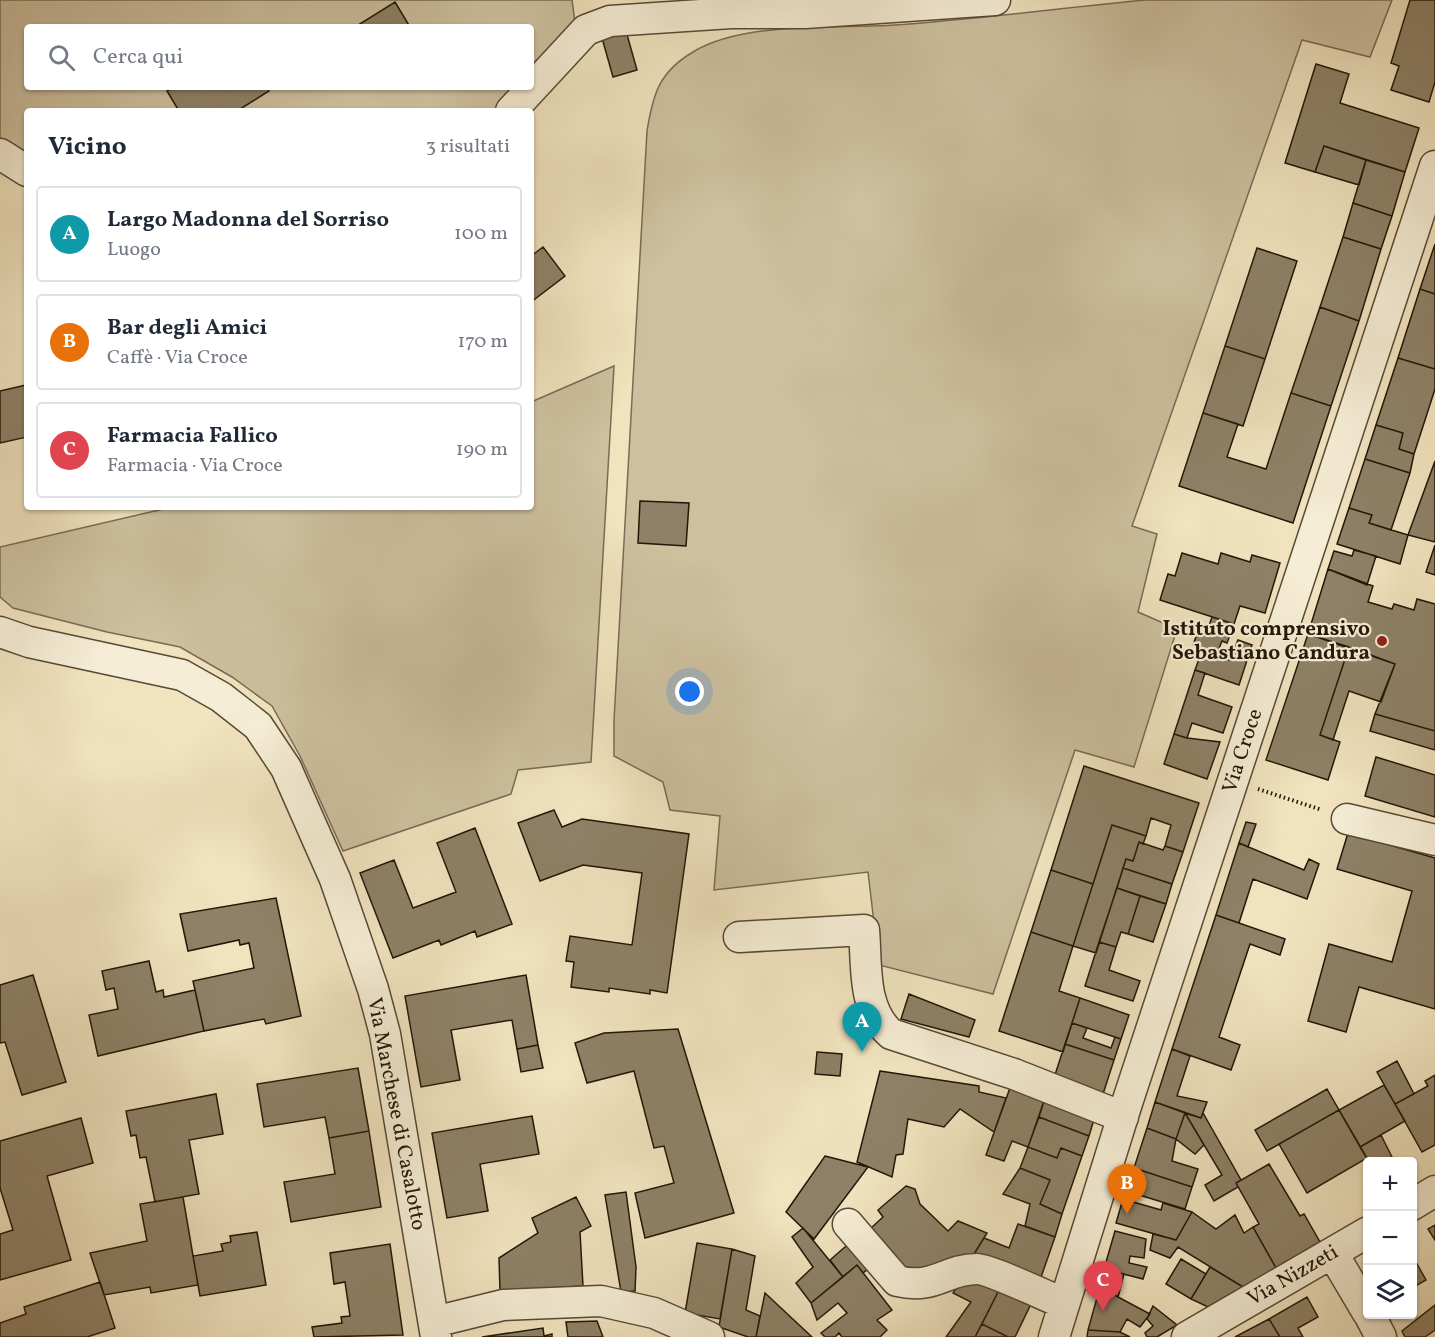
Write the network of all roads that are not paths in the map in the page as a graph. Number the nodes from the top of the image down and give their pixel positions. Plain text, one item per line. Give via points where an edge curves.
1 (996, 0) edge
2 (534, 86) edge
3 (530, 90) edge
4 (514, 108) edge
5 (0, 154) edge
6 (1435, 166) edge
7 (24, 169) edge
8 (0, 632) edge
9 (1347, 819) road end
10 (1435, 840) edge
11 (739, 938) dead end
12 (1123, 1117) junction
13 (1435, 1191) edge
14 (1417, 1202) edge
15 (848, 1224) dead end
16 (1363, 1235) edge
17 (1333, 1254) junction
18 (1063, 1303) junction
19 (1363, 1305) edge
20 (1371, 1319) edge
21 (435, 1330) edge
22 (710, 1337) edge
23 (1054, 1337) edge
24 (1187, 1337) edge
25 (1382, 1337) edge

1 - 2 street via 805,14 731,13 610,21 586,30
3 - 4 street
5 - 7 street
6 - 12 street, Via Croce
8 - 21 street, Via Marchese di Casalotto via 29,642 182,675 258,726 286,768 334,879 379,1012
9 - 10 street
11 - 12 street via 864,930 870,1005 879,1023 891,1034 1014,1074
12 - 18 street, Via Croce
13 - 14 street
15 - 18 street via 897,1281 928,1284 979,1268
16 - 17 street, Via Nizzeti
17 - 19 street
17 - 24 street, Via Nizzeti
18 - 23 street, Via Croce
20 - 25 street
21 - 22 street via 503,1305 601,1301 654,1314

